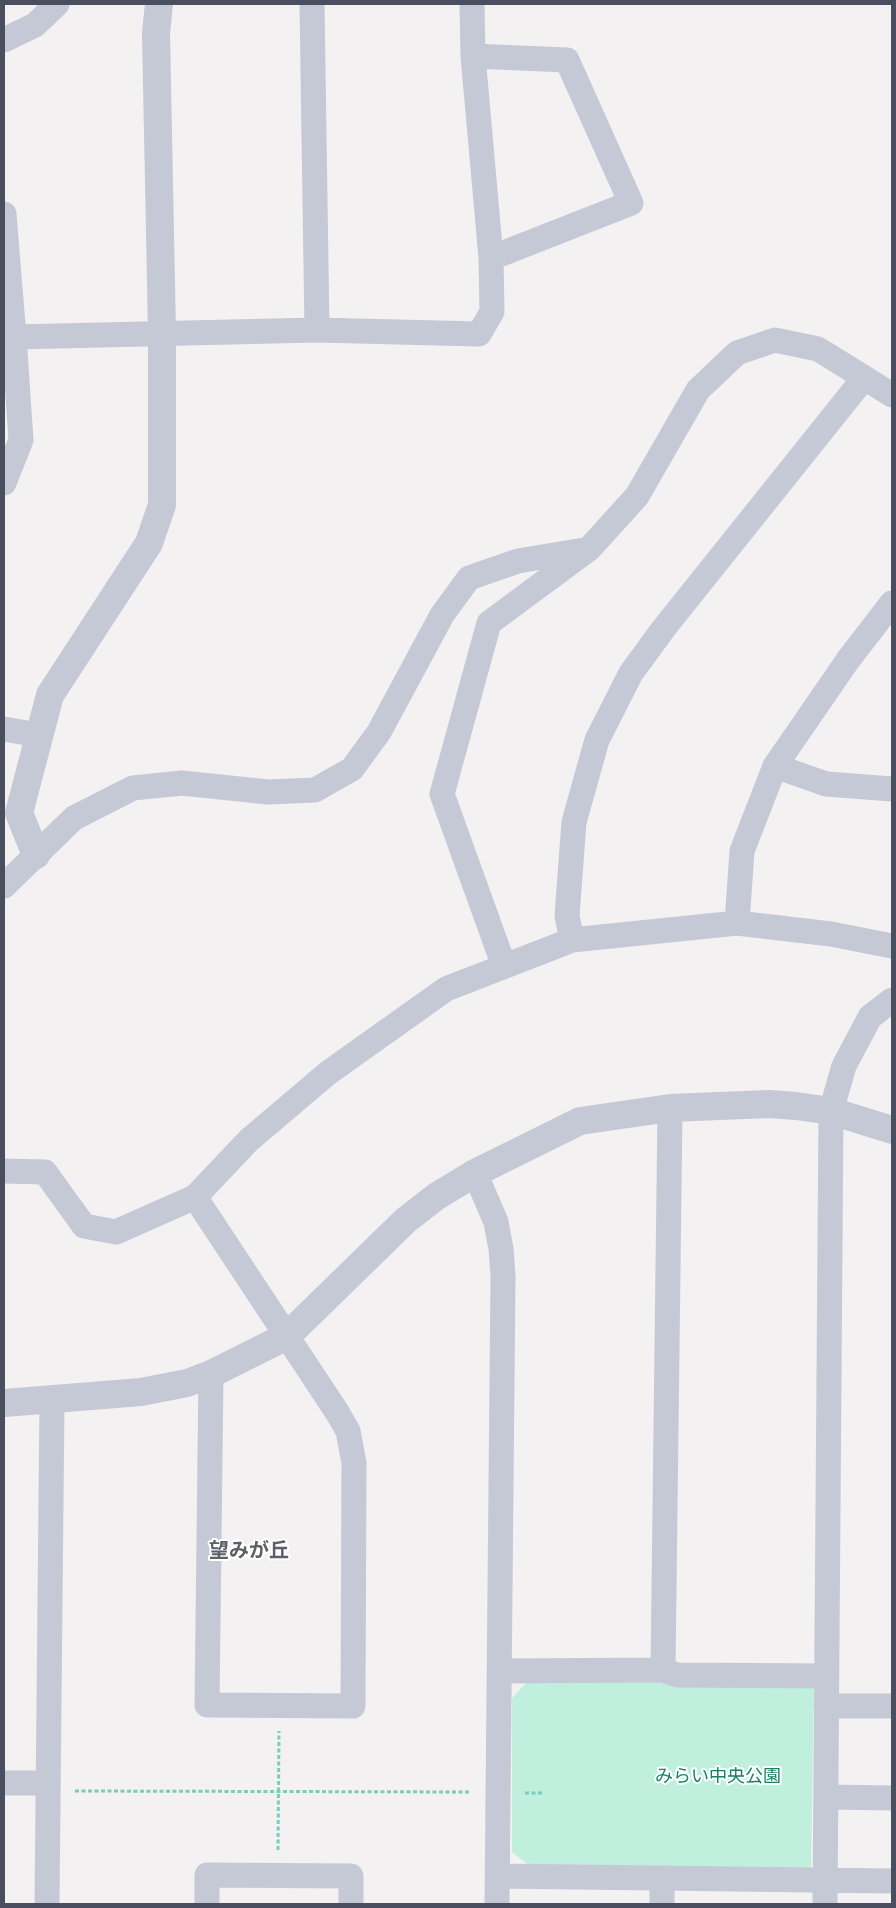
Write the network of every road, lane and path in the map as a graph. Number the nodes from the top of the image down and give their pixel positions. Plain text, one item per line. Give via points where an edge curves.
1 (58, 4) edge
2 (159, 4) edge
3 (312, 4) edge
4 (472, 4) edge
5 (4, 40) edge
6 (473, 56) junction
7 (4, 214) edge
8 (491, 258) junction
9 (10, 324) edge
10 (317, 330) junction
11 (162, 333) junction
12 (864, 378) junction
13 (892, 395) edge
14 (4, 483) edge
15 (589, 550) junction
16 (892, 603) edge
17 (4, 729) edge
18 (38, 736) junction
19 (775, 766) junction
20 (892, 789) edge
21 (36, 855) junction
22 (4, 886) edge
23 (737, 923) junction
24 (572, 940) junction
25 (892, 946) edge
26 (504, 966) junction
27 (892, 1000) edge
28 (670, 1108) junction
29 (831, 1111) junction
30 (892, 1130) edge
31 (4, 1171) edge
32 (475, 1173) junction
33 (195, 1197) junction
34 (287, 1336) junction
35 (212, 1374) junction
36 (52, 1401) junction
37 (4, 1404) edge
38 (663, 1670) junction
39 (500, 1671) junction
40 (826, 1676) junction
41 (279, 1705) junction
42 (826, 1706) junction
43 (892, 1706) edge
44 (4, 1783) edge
45 (57, 1787) junction
46 (278, 1792) junction
47 (499, 1792) junction
48 (826, 1797) junction
49 (892, 1798) edge
50 (277, 1876) junction
51 (498, 1876) junction
52 (662, 1878) junction
53 (825, 1880) junction
54 (892, 1881) edge
55 (47, 1904) edge
56 (207, 1904) edge
57 (351, 1904) edge
58 (498, 1904) edge
59 (662, 1904) edge
60 (825, 1904) edge

1 - 5 street via 35,25
2 - 11 street via 156,33
3 - 10 street
4 - 6 street
6 - 8 street
6 - 8 street via 567,60 631,203
7 - 9 street
8 - 10 street via 492,312 479,334
9 - 11 street
9 - 14 street via 21,440
10 - 11 street
11 - 18 street via 162,505 149,543 50,695
12 - 13 street
12 - 15 street via 818,349 775,340 737,353 698,390 637,496
12 - 24 street via 631,673 598,740 574,822 567,916
15 - 21 street via 518,562 469,578 442,615 379,732 352,769 315,790 268,792 182,783 133,788 74,818
15 - 26 street via 489,623 442,794
16 - 19 street via 848,660
17 - 18 street
18 - 21 street via 19,813
19 - 20 street via 826,784
19 - 23 street via 742,850
21 - 22 street
23 - 24 street
23 - 25 street via 831,934
24 - 26 street
26 - 33 street via 446,989 328,1074 249,1140
27 - 29 street via 870,1017 844,1066
28 - 29 street via 769,1104
28 - 32 street via 580,1121
28 - 38 street
29 - 30 street
29 - 40 street
31 - 33 street via 45,1172 84,1226 116,1232
32 - 34 street via 406,1220
32 - 39 street via 496,1222 503,1276
33 - 34 street
34 - 35 street
34 - 41 street via 348,1432 354,1463 353,1706
35 - 36 street via 187,1383 141,1392
35 - 41 street via 207,1704
36 - 37 street
36 - 45 street
38 - 39 street
38 - 40 street via 677,1675
39 - 47 street
40 - 42 street
41 - 46 path
42 - 43 street
42 - 48 street
44 - 45 street
45 - 46 path
45 - 55 street
46 - 47 path
46 - 50 path
47 - 51 street
48 - 49 street
48 - 53 street
50 - 56 street via 207,1875
50 - 57 street via 351,1876
51 - 52 street
51 - 58 street
52 - 53 street
52 - 59 street
53 - 54 street
53 - 60 street

